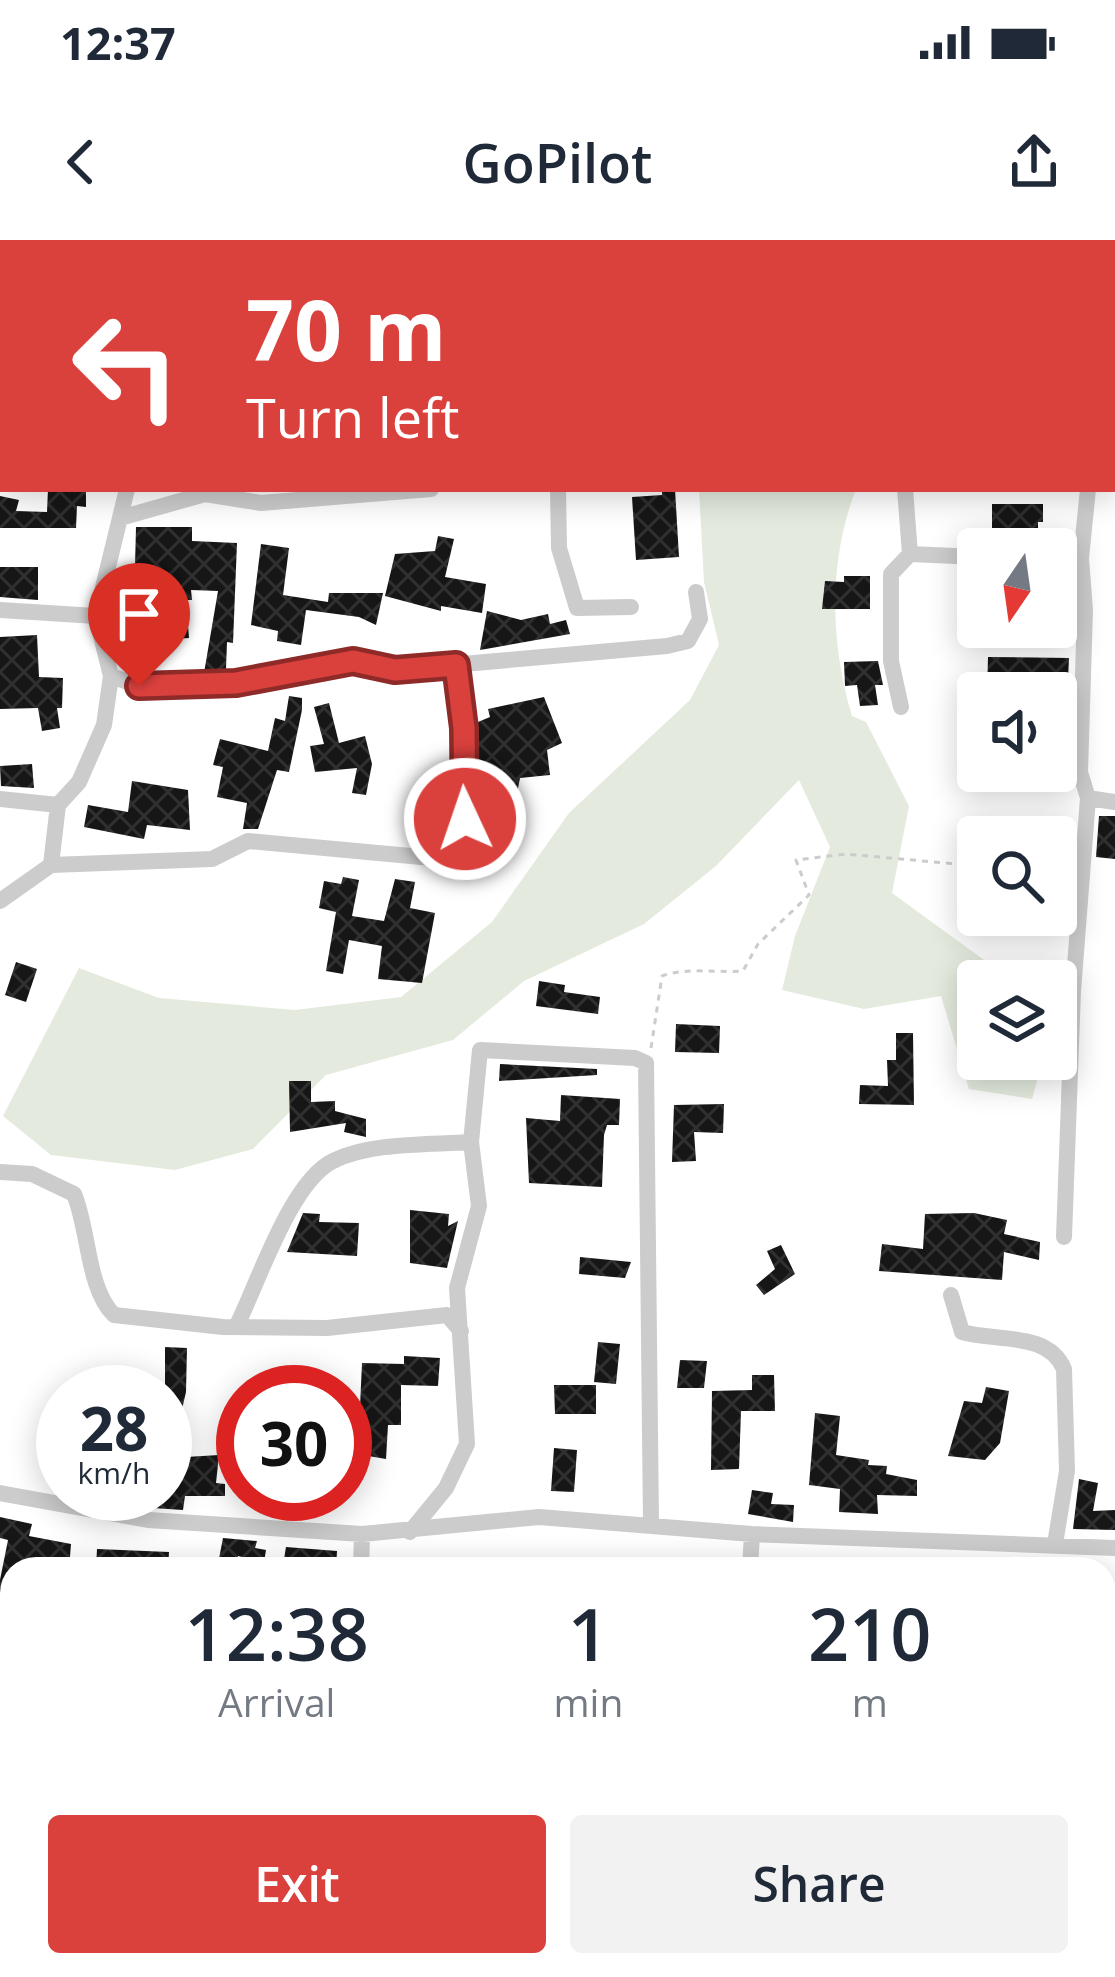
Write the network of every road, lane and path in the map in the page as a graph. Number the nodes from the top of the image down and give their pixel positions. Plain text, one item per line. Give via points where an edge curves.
1 (126, 492) edge
2 (392, 492) edge
3 (558, 492) edge
4 (905, 492) edge
5 (1088, 492) edge
6 (120, 518) junction
7 (910, 554) junction
8 (957, 556) edge
9 (1077, 558) edge
10 (1081, 558) junction
11 (695, 592) dead end
12 (631, 607) dead end
13 (0, 610) edge
14 (96, 616) junction
15 (456, 665) junction
16 (111, 676) junction
17 (901, 707) dead end
18 (1088, 798) junction
19 (0, 799) edge
20 (1115, 802) edge
21 (58, 805) junction
22 (957, 864) edge
23 (51, 865) junction
24 (0, 901) edge
25 (646, 1063) junction
26 (471, 1142) junction
27 (0, 1172) edge
28 (1064, 1237) dead end
29 (951, 1295) dead end
30 (236, 1327) junction
31 (461, 1330) junction
32 (0, 1493) edge
33 (651, 1524) junction
34 (410, 1532) junction
35 (362, 1534) junction
36 (752, 1534) junction
37 (1055, 1544) junction
38 (1115, 1548) edge
39 (361, 1557) edge
40 (751, 1557) edge

1 - 6 street
2 - 6 street via 261,502 205,494
3 - 12 street via 559,548 577,608
4 - 7 street
5 - 10 street
6 - 14 street
7 - 8 street
7 - 17 street via 891,574 891,661
9 - 10 street
10 - 18 street via 1080,772
11 - 15 street via 700,619 688,641
13 - 14 street
14 - 16 street
15 - 16 street via 395,670 353,661 236,683 156,686
15 - 23 street via 465,819 432,859 248,841 212,859
16 - 21 street via 98,741
18 - 20 street
18 - 28 street
19 - 21 street
21 - 23 street
22 - 25 path via 846,854 796,860 809,895 743,970 662,976
23 - 24 street
25 - 26 street via 480,1050
25 - 33 street
26 - 30 street via 363,1153 320,1169 289,1212
26 - 31 street via 479,1206 458,1288
27 - 30 street via 32,1174 74,1194 102,1304 113,1316
29 - 37 street via 962,1332 1028,1341 1064,1369 1067,1472
30 - 31 street via 353,1328 446,1315
31 - 34 street via 467,1444 446,1488
32 - 35 street via 148,1520
33 - 34 street via 539,1517
33 - 36 street
34 - 35 street
35 - 39 street
36 - 37 street
36 - 40 street
37 - 38 street

